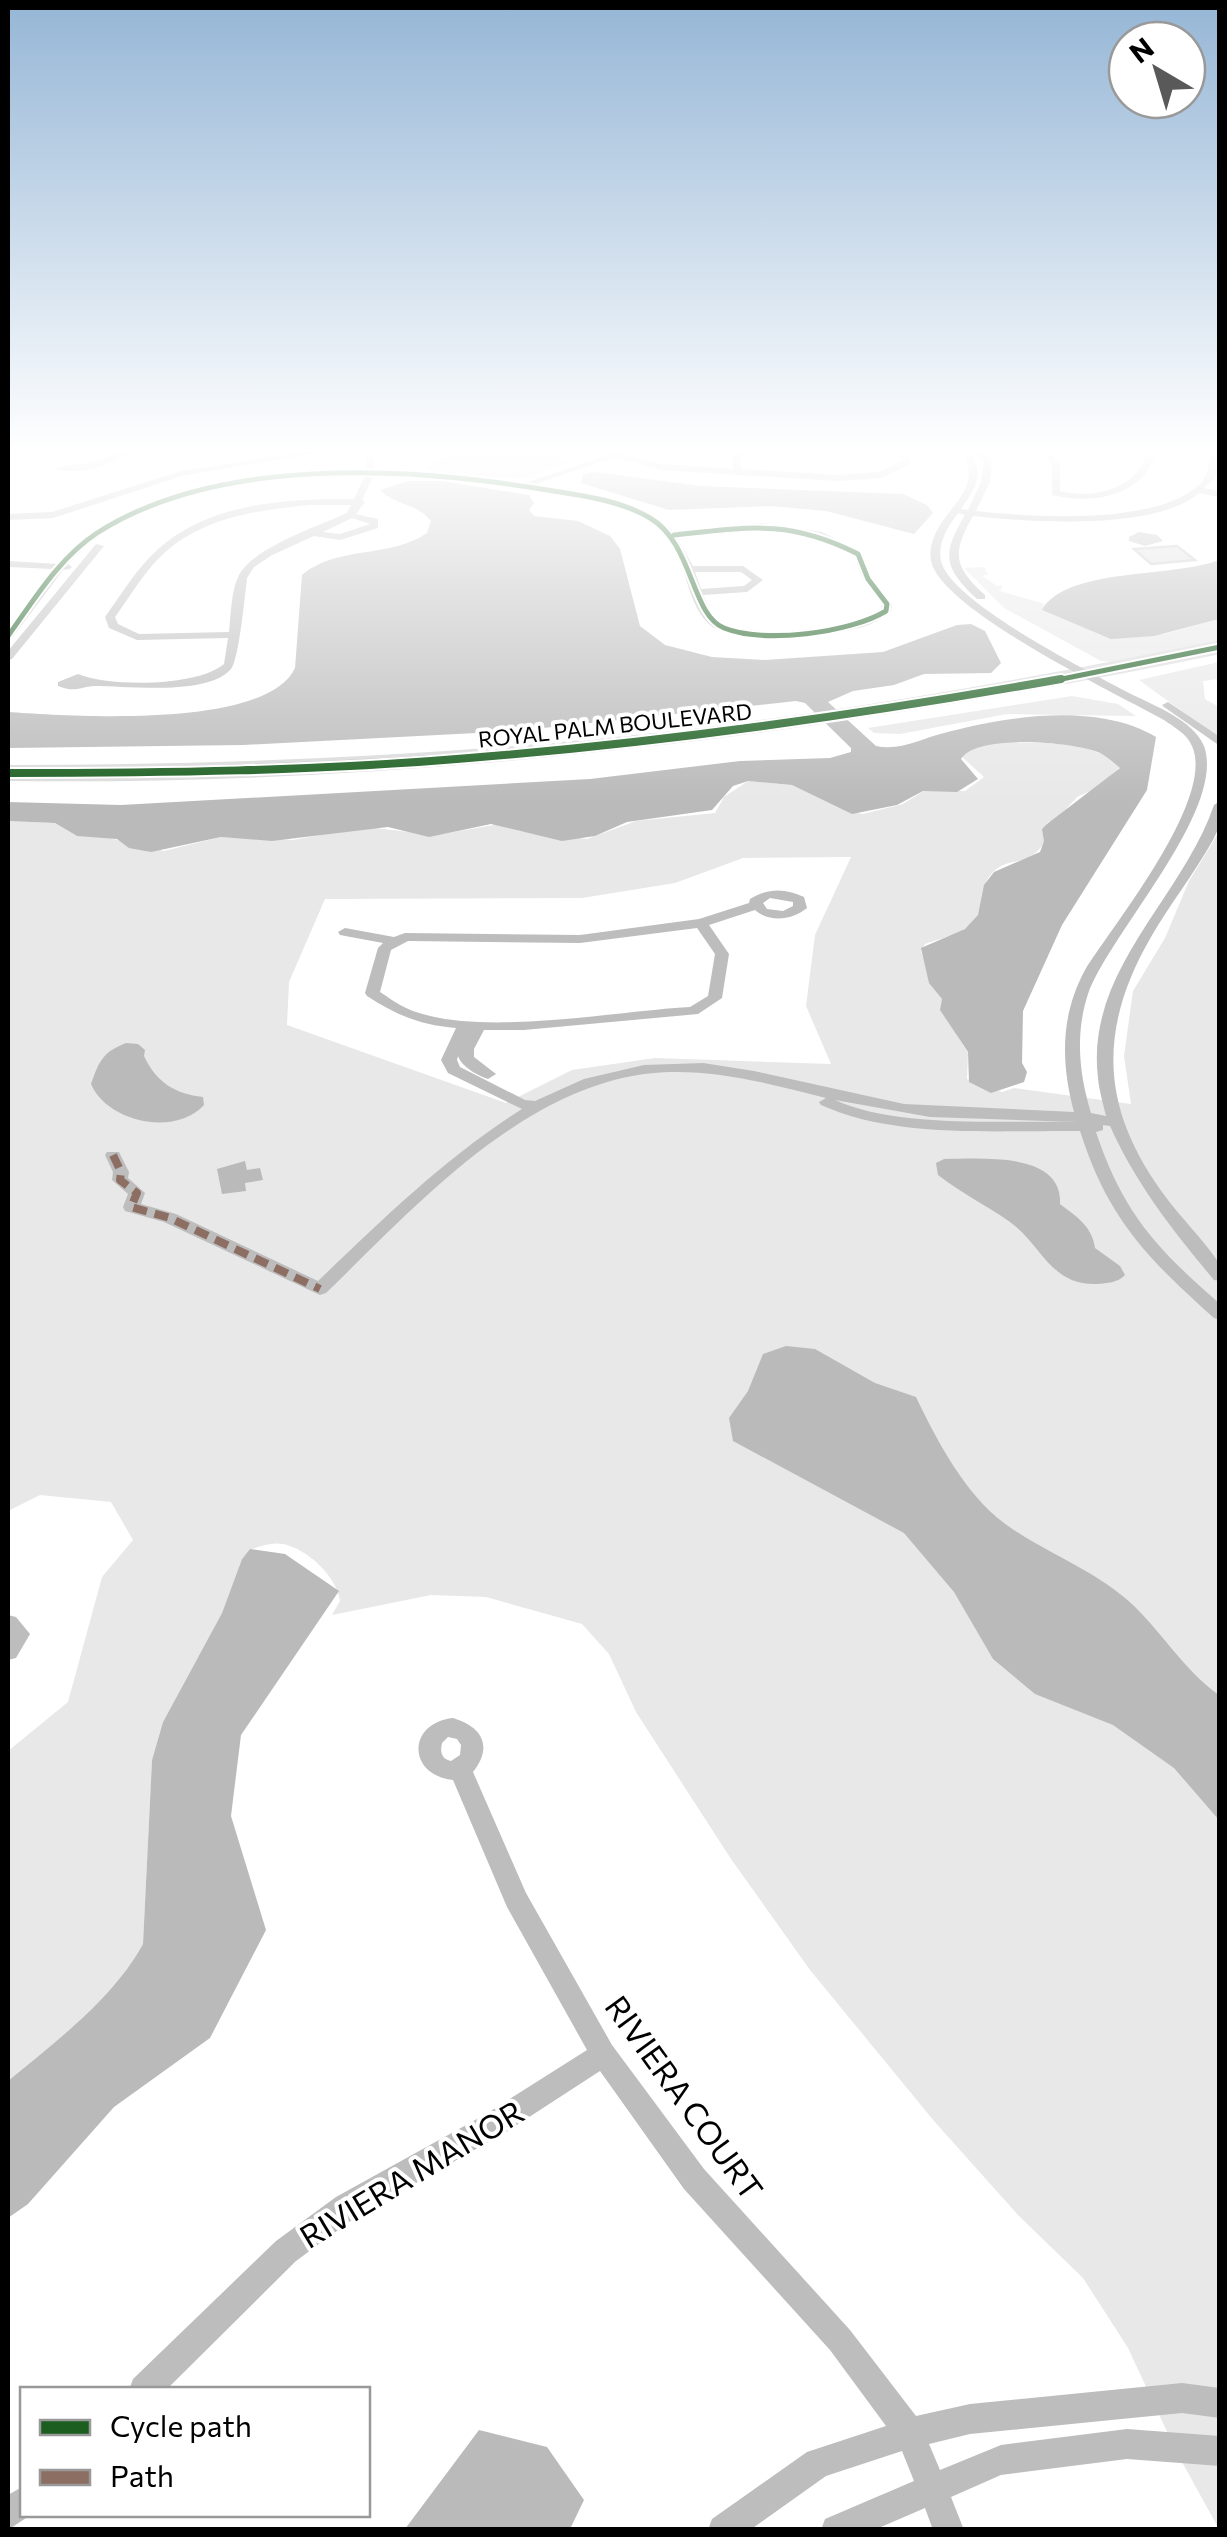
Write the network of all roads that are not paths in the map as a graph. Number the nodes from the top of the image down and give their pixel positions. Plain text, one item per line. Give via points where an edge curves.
1 (44, 567) edge
2 (149, 567) edge
3 (250, 567) edge
4 (863, 567) edge
5 (59, 568) junction
6 (77, 568) joint
7 (690, 569) joint
8 (955, 569) joint
9 (938, 570) joint
10 (698, 592) junction
11 (8, 636) edge
12 (233, 636) junction
13 (1220, 647) edge
14 (1220, 656) edge
15 (8, 657) edge
16 (1107, 676) junction
17 (88, 683) dead end
18 (825, 726) junction
19 (1220, 743) edge
20 (1202, 772) junction
21 (8, 773) edge
22 (1220, 774) edge
23 (8, 783) edge
24 (1220, 805) edge
25 (755, 906) dead end
26 (701, 923) junction
27 (345, 932) dead end
28 (392, 941) junction
29 (472, 1026) junction
30 (536, 1106) junction
31 (1085, 1122) junction
32 (1116, 1122) junction
33 (113, 1155) dead end
34 (1220, 1277) edge
35 (1220, 1314) edge
36 (8, 1623) edge
37 (8, 1652) edge
38 (458, 1767) dead end
39 (604, 2054) junction
40 (147, 2387) edge
41 (1220, 2403) edge
42 (910, 2433) junction
43 (1220, 2451) edge
44 (930, 2488) junction
45 (723, 2530) edge
46 (836, 2530) edge
47 (949, 2530) edge

1 - 5 street
2 - 12 street via 110,617 113,626 137,637
3 - 12 street via 242,578
4 - 10 street via 886,611 839,629 733,631 708,619
5 - 6 street
5 - 11 street
6 - 15 street
7 - 10 street
7 - 10 street via 735,568 758,580 747,589
8 - 9 street
8 - 16 street via 993,606
9 - 16 street via 984,612
12 - 17 street via 229,665 218,676
13 - 16 main road, ROYAL PALM BOULEVARD
14 - 16 main road, ROYAL PALM BOULEVARD
16 - 18 main road, ROYAL PALM BOULEVARD
16 - 19 street via 1194,720
16 - 20 street via 1185,730 1199,747
18 - 21 main road, ROYAL PALM BOULEVARD via 388,765
18 - 23 main road, ROYAL PALM BOULEVARD via 598,758 450,770 182,783
20 - 22 street
20 - 31 street via 1177,840 1084,990 1072,1036
24 - 32 street via 1204,843 1119,978 1102,1040
25 - 26 street
26 - 28 street via 580,939
26 - 29 street via 722,954 715,998 707,1006
27 - 28 street
28 - 29 street via 372,993 409,1016
29 - 30 street via 453,1070
30 - 31 street via 612,1075 653,1069 737,1072 853,1114 906,1123
30 - 33 street via 468,1151 320,1289 184,1224 131,1208 137,1193 120,1180
31 - 32 street
31 - 35 street via 1122,1212 1142,1222
32 - 34 street via 1130,1160
36 - 37 street via 19,1634
38 - 39 street, RIVIERA COURT via 516,1898
39 - 40 street, RIVIERA MANOR via 346,2207 286,2250
39 - 42 street, RIVIERA COURT via 694,2179 840,2340
41 - 42 street via 1182,2398 970,2419
42 - 44 street, RIVIERA COURT
42 - 45 street via 818,2463
43 - 44 street via 1126,2444 1001,2460
44 - 46 street
44 - 47 street, RIVIERA COURT

